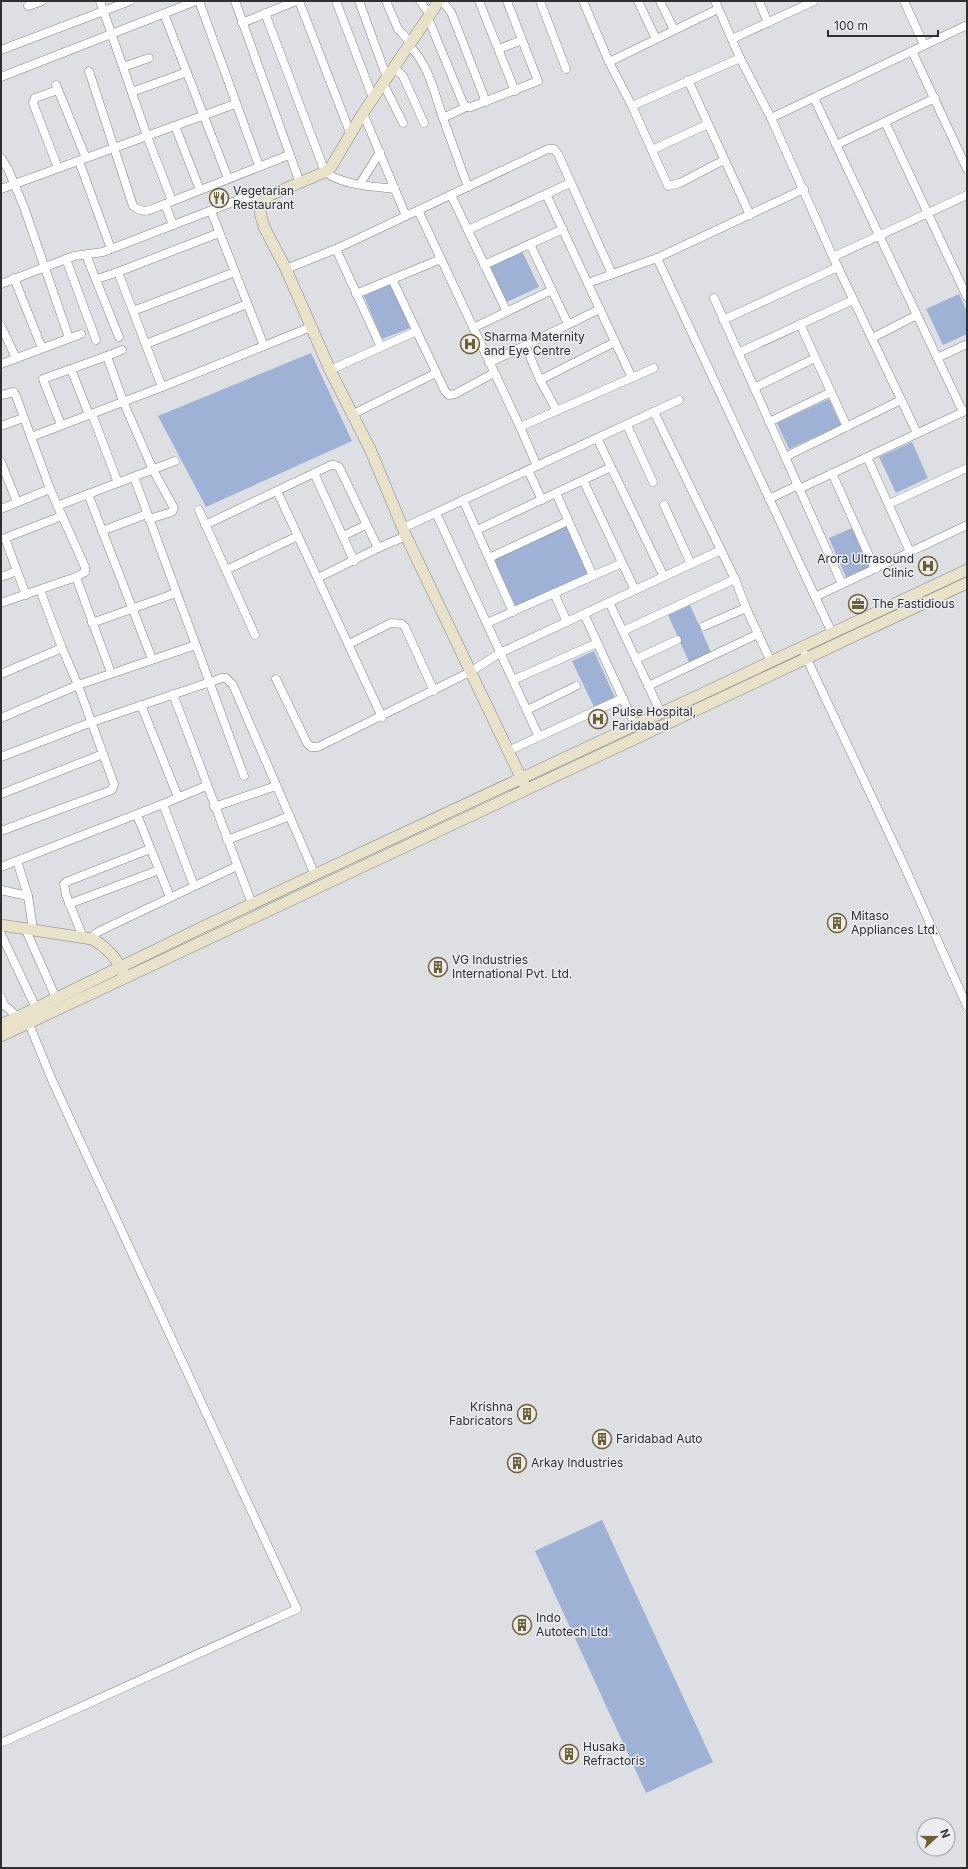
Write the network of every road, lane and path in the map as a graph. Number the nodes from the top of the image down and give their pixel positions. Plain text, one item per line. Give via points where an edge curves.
1 (42, 1) edge
2 (100, 1) edge
3 (130, 1) edge
4 (196, 1) edge
5 (199, 1) edge
6 (235, 1) edge
7 (296, 1) edge
8 (300, 1) edge
9 (336, 1) edge
10 (359, 1) edge
11 (386, 1) edge
12 (420, 1) edge
13 (440, 1) edge
14 (479, 1) edge
15 (507, 1) edge
16 (540, 1) edge
17 (638, 1) edge
18 (660, 1) edge
19 (715, 1) edge
20 (759, 1) edge
21 (814, 1) edge
22 (904, 1) edge
23 (585, 2) edge
24 (28, 6) dead end
25 (718, 9) junction
26 (103, 11) junction
27 (265, 13) junction
28 (164, 14) junction
29 (429, 16) junction
30 (242, 23) junction
31 (768, 23) junction
32 (967, 25) edge
33 (674, 30) junction
34 (112, 34) junction
35 (656, 39) junction
36 (522, 40) junction
37 (732, 40) junction
38 (410, 44) junction
39 (924, 45) junction
40 (1, 50) edge
41 (499, 50) junction
42 (912, 51) junction
43 (149, 58) dead end
44 (740, 58) junction
45 (609, 62) junction
46 (123, 67) junction
47 (394, 68) junction
48 (566, 69) dead end
49 (89, 71) dead end
50 (186, 72) junction
51 (1, 77) edge
52 (688, 80) junction
53 (385, 81) junction
54 (515, 91) junction
55 (132, 92) junction
56 (374, 98) junction
57 (814, 98) junction
58 (935, 98) junction
59 (486, 102) junction
60 (235, 104) junction
61 (632, 106) junction
62 (466, 107) junction
63 (363, 113) junction
64 (203, 115) junction
65 (443, 118) junction
66 (771, 118) junction
67 (885, 122) junction
68 (403, 123) dead end
69 (424, 123) dead end
70 (708, 124) junction
71 (175, 126) junction
72 (351, 135) junction
73 (147, 136) junction
74 (836, 145) junction
75 (114, 148) junction
76 (652, 150) junction
77 (380, 152) junction
78 (289, 155) junction
79 (1, 158) edge
80 (83, 159) junction
81 (724, 160) junction
82 (259, 166) junction
83 (58, 168) junction
84 (967, 169) edge
85 (325, 172) junction
86 (228, 178) junction
87 (300, 182) junction
88 (570, 183) junction
89 (14, 184) junction
90 (360, 184) junction
91 (468, 187) junction
92 (1, 189) edge
93 (395, 189) junction
94 (804, 189) junction
95 (200, 190) junction
96 (546, 194) junction
97 (451, 195) junction
98 (967, 195) edge
99 (268, 196) junction
100 (169, 203) junction
101 (418, 210) junction
102 (928, 213) junction
103 (750, 215) junction
104 (213, 216) dead end
105 (406, 216) junction
106 (173, 225) junction
107 (563, 229) junction
108 (468, 230) junction
109 (219, 233) junction
110 (879, 235) junction
111 (530, 244) junction
112 (111, 249) junction
113 (336, 249) junction
114 (86, 255) junction
115 (833, 257) junction
116 (657, 258) junction
117 (66, 259) junction
118 (441, 259) junction
119 (484, 265) junction
120 (838, 267) junction
121 (44, 268) junction
122 (286, 269) junction
123 (118, 272) junction
124 (235, 272) junction
125 (612, 274) junction
126 (14, 278) junction
127 (100, 278) dead end
128 (392, 279) junction
129 (588, 283) junction
130 (1, 284) edge
131 (552, 290) junction
132 (356, 294) junction
133 (967, 297) edge
134 (714, 298) dead end
135 (854, 300) junction
136 (247, 304) junction
137 (600, 309) junction
138 (133, 311) junction
139 (507, 312) junction
140 (917, 315) junction
141 (723, 320) junction
142 (568, 324) junction
143 (800, 324) junction
144 (1, 326) edge
145 (311, 328) junction
146 (473, 328) junction
147 (417, 331) junction
148 (81, 334) dead end
149 (119, 337) dead end
150 (69, 338) junction
151 (872, 338) junction
152 (96, 340) dead end
153 (615, 342) junction
154 (146, 344) junction
155 (967, 344) edge
156 (525, 345) junction
157 (264, 346) junction
158 (381, 347) junction
159 (42, 348) junction
160 (122, 350) dead end
161 (738, 353) junction
162 (107, 356) junction
163 (16, 358) junction
164 (815, 358) junction
165 (937, 358) junction
166 (489, 363) junction
167 (1, 364) edge
168 (654, 368) dead end
169 (72, 369) junction
170 (330, 370) junction
171 (436, 373) junction
172 (494, 373) junction
173 (632, 378) junction
174 (540, 380) junction
175 (162, 387) junction
176 (754, 388) junction
177 (831, 392) junction
178 (1, 395) edge
179 (679, 400) dead end
180 (901, 400) junction
181 (123, 402) junction
182 (557, 411) junction
183 (965, 411) edge
184 (654, 412) junction
185 (90, 414) junction
186 (351, 415) junction
187 (23, 418) junction
188 (769, 422) junction
189 (61, 425) junction
190 (626, 425) junction
191 (1, 426) edge
192 (520, 427) junction
193 (846, 427) junction
194 (917, 433) junction
195 (31, 437) junction
196 (597, 438) junction
197 (785, 457) junction
198 (867, 457) junction
199 (175, 461) dead end
200 (1, 462) edge
201 (537, 466) junction
202 (611, 467) junction
203 (967, 468) edge
204 (154, 470) junction
205 (528, 470) junction
206 (314, 473) junction
207 (832, 473) junction
208 (134, 477) junction
209 (4, 479) edge
210 (583, 480) junction
211 (653, 482) dead end
212 (118, 483) junction
213 (799, 487) junction
214 (50, 489) junction
215 (277, 491) junction
216 (556, 493) junction
217 (88, 494) junction
218 (769, 499) junction
219 (463, 500) junction
220 (542, 500) junction
221 (17, 502) junction
222 (664, 504) dead end
223 (889, 504) junction
224 (57, 506) junction
225 (1, 509) edge
226 (198, 510) dead end
227 (436, 513) junction
228 (62, 516) junction
229 (148, 517) junction
230 (568, 521) junction
231 (205, 524) junction
232 (366, 525) junction
233 (967, 525) edge
234 (476, 530) junction
235 (102, 531) junction
236 (404, 532) junction
237 (298, 536) junction
238 (342, 536) junction
239 (3, 539) edge
240 (378, 548) junction
241 (721, 550) junction
242 (910, 552) junction
243 (489, 558) junction
244 (354, 561) junction
245 (622, 563) junction
246 (692, 564) junction
247 (875, 569) junction
248 (226, 570) junction
249 (967, 570) edge
250 (17, 571) junction
251 (593, 576) junction
252 (1, 577) edge
253 (76, 577) junction
254 (664, 577) junction
255 (318, 578) junction
256 (735, 579) junction
257 (842, 584) junction
258 (967, 584) edge
259 (40, 590) junction
260 (635, 590) junction
261 (176, 592) junction
262 (554, 594) junction
263 (26, 595) junction
264 (815, 597) junction
265 (609, 602) junction
266 (1, 603) edge
267 (746, 608) junction
268 (132, 609) junction
269 (513, 612) junction
270 (584, 614) junction
271 (567, 622) junction
272 (92, 623) junction
273 (487, 623) junction
274 (704, 626) dead end
275 (623, 631) junction
276 (832, 633) junction
277 (758, 634) junction
278 (255, 635) dead end
279 (677, 640) dead end
280 (597, 643) junction
281 (348, 644) junction
282 (196, 645) junction
283 (62, 648) junction
284 (796, 649) junction
285 (500, 653) junction
286 (152, 659) junction
287 (636, 659) junction
288 (801, 660) junction
289 (771, 662) junction
290 (470, 672) junction
291 (111, 673) junction
292 (1, 674) edge
293 (276, 679) dead end
294 (513, 680) junction
295 (210, 682) junction
296 (78, 685) junction
297 (576, 686) dead end
298 (648, 686) junction
299 (434, 691) junction
300 (173, 694) junction
301 (623, 698) junction
302 (141, 705) junction
303 (527, 710) junction
304 (660, 713) junction
305 (382, 716) junction
306 (1, 718) edge
307 (92, 722) junction
308 (635, 725) junction
309 (539, 737) junction
310 (508, 751) junction
311 (103, 754) junction
312 (1, 757) edge
313 (244, 776) dead end
314 (521, 778) junction
315 (206, 786) junction
316 (276, 786) junction
317 (526, 790) junction
318 (1, 794) edge
319 (178, 797) junction
320 (163, 804) junction
321 (214, 807) junction
322 (136, 815) junction
323 (290, 816) junction
324 (1, 831) edge
325 (227, 840) junction
326 (150, 849) junction
327 (17, 860) junction
328 (237, 866) junction
329 (1, 867) edge
330 (159, 870) junction
331 (315, 875) junction
332 (194, 886) junction
333 (1, 890) edge
334 (28, 896) junction
335 (170, 897) junction
336 (69, 904) junction
337 (252, 904) junction
338 (1, 925) edge
339 (29, 929) junction
340 (1, 934) edge
341 (87, 938) junction
342 (120, 966) junction
343 (126, 978) junction
344 (1, 997) edge
345 (56, 998) junction
346 (967, 1006) edge
347 (36, 1008) junction
348 (24, 1018) junction
349 (1, 1025) edge
350 (1, 1036) edge
351 (1, 1743) edge

1 - 24 street
2 - 26 street
3 - 26 street
4 - 28 street
5 - 60 street
6 - 30 street
7 - 27 street
8 - 72 street
9 - 56 street
10 - 53 street
11 - 38 street via 398,29
12 - 29 street
13 - 29 street
13 - 59 street via 451,12
14 - 41 street
15 - 36 street
16 - 48 street
17 - 35 street
18 - 33 street
19 - 25 street
20 - 31 street
21 - 31 street
22 - 39 street
23 - 45 street
25 - 33 street
25 - 37 street
26 - 34 street
26 - 40 street
27 - 30 street
27 - 85 street
28 - 34 street
28 - 50 street
29 - 38 street
29 - 62 street
30 - 78 street
31 - 37 street
32 - 39 street
33 - 35 street
34 - 46 street
34 - 51 street
35 - 45 street
36 - 41 street
36 - 54 street via 538,80
37 - 44 street
38 - 47 street
38 - 65 street via 422,62
39 - 42 street
41 - 54 street
42 - 57 street
42 - 58 street
43 - 46 street
44 - 52 street
44 - 66 street
45 - 61 street
46 - 55 street
47 - 53 street
47 - 69 street via 403,76
49 - 75 street
50 - 55 street
50 - 64 street
52 - 61 street
52 - 70 street
53 - 56 street
53 - 68 street
54 - 59 street
55 - 73 street
56 - 63 street
57 - 66 street
57 - 74 street
58 - 67 street
58 - 84 street
59 - 62 street
60 - 64 street
60 - 82 street
61 - 76 street
62 - 65 street
63 - 72 street
63 - 77 street
64 - 71 street
64 - 86 street
65 - 91 street
66 - 94 street
67 - 74 street
67 - 102 street
70 - 76 street
70 - 81 street
71 - 73 street
71 - 95 street
72 - 85 street
73 - 75 street
73 - 100 street
74 - 110 street
75 - 80 street
75 - 100 street via 134,206 139,211 146,212
76 - 81 street via 668,186 680,183
77 - 90 street
77 - 93 street
78 - 82 street
78 - 87 street
79 - 89 street
80 - 83 street
80 - 83 street via 57,87 35,98 33,103
80 - 112 street
81 - 103 street
82 - 86 street
83 - 89 street
85 - 87 street
85 - 90 street via 345,182
86 - 95 street
87 - 99 street
88 - 91 street via 558,154 554,149 548,149
88 - 96 street
88 - 125 street
89 - 92 street
89 - 121 street
90 - 93 street
91 - 97 street
93 - 105 street
94 - 103 street
94 - 115 street
95 - 100 street
96 - 107 street
96 - 108 street
97 - 101 street
97 - 108 street
98 - 102 street
99 - 106 street via 246,197
99 - 122 street via 261,202 260,212 264,228
100 - 106 street
101 - 105 street
101 - 118 street
102 - 110 street
102 - 133 street
103 - 116 street
104 - 109 street
105 - 113 street
106 - 112 street
107 - 111 street
107 - 129 street
108 - 119 street
109 - 123 street
109 - 124 street
110 - 115 street
110 - 140 street
111 - 119 street
111 - 131 street
112 - 114 street
113 - 122 street
113 - 132 street
114 - 117 street
114 - 149 street
115 - 120 street
116 - 125 street
116 - 218 street
117 - 121 street
117 - 152 street
118 - 128 street
118 - 146 street
119 - 139 street
120 - 135 street
120 - 141 street
121 - 126 street
121 - 150 street
122 - 145 street
123 - 127 street
123 - 138 street
124 - 136 street
124 - 138 street
125 - 129 street
126 - 130 street
126 - 159 street
128 - 132 street
128 - 147 street
129 - 137 street
131 - 139 street
131 - 142 street
132 - 158 street
134 - 141 street
135 - 143 street
135 - 151 street
136 - 154 street
136 - 157 street
137 - 142 street
137 - 153 street
138 - 154 street
139 - 146 street
140 - 151 street
140 - 165 street
141 - 161 street
142 - 156 street
143 - 161 street
143 - 164 street
144 - 163 street
145 - 157 street
145 - 170 street
146 - 166 street
147 - 158 street
147 - 171 street
148 - 150 street
150 - 159 street
151 - 180 street
153 - 173 street
153 - 174 street
154 - 175 street
155 - 165 street
156 - 166 street
156 - 174 street
157 - 175 street
158 - 170 street
159 - 163 street
160 - 162 street
161 - 176 street
162 - 169 street
162 - 181 street
163 - 167 street
164 - 176 street
164 - 177 street
165 - 183 street
166 - 172 street
168 - 173 street
169 - 185 street
169 - 189 street via 43,379
170 - 186 street
171 - 172 street via 445,391 454,394
171 - 186 street
172 - 192 street
173 - 182 street
174 - 182 street
175 - 181 street
176 - 188 street
177 - 188 street
177 - 193 street
178 - 187 street via 14,392
179 - 184 street
180 - 193 street
180 - 194 street
181 - 185 street
181 - 204 street
182 - 192 street
183 - 194 street
184 - 190 street
184 - 241 street
185 - 189 street
185 - 212 street
186 - 236 street via 370,449
187 - 191 street
187 - 195 street
188 - 197 street
189 - 195 street
190 - 196 street
190 - 211 street
192 - 201 street
193 - 197 street
194 - 198 street
195 - 214 street
196 - 201 street
196 - 202 street
197 - 213 street
198 - 207 street
198 - 223 street
199 - 204 street
200 - 209 street
201 - 205 street
202 - 210 street
202 - 254 street
203 - 223 street
204 - 208 street
204 - 229 street via 174,510
205 - 219 street
205 - 220 street
206 - 215 street
206 - 232 street via 331,465 338,467
206 - 238 street
207 - 213 street
207 - 247 street
208 - 212 street
208 - 229 street
209 - 221 street
210 - 216 street
210 - 245 street
212 - 217 street
213 - 218 street
213 - 257 street
214 - 221 street
214 - 224 street
215 - 231 street
215 - 237 street
216 - 220 street
216 - 230 street
217 - 224 street
217 - 235 street
218 - 264 street
219 - 227 street
219 - 234 street
220 - 234 street
221 - 225 street
222 - 246 street
223 - 242 street
224 - 228 street
226 - 231 street
227 - 236 street
227 - 273 street
228 - 239 street
228 - 253 street via 85,567 85,572
229 - 235 street
229 - 261 street
230 - 243 street
230 - 251 street
231 - 248 street
232 - 238 street
232 - 240 street
233 - 242 street
234 - 243 street
235 - 268 street
236 - 240 street
236 - 290 street
237 - 248 street
237 - 255 street
238 - 244 street
239 - 250 street
240 - 244 street
241 - 246 street
241 - 256 street
242 - 247 street
243 - 269 street
244 - 255 street
245 - 251 street
245 - 260 street
246 - 254 street
247 - 257 street
248 - 278 street
249 - 276 street
250 - 252 street
250 - 263 street
251 - 262 street
253 - 259 street
253 - 272 street
254 - 260 street
255 - 281 street
256 - 267 street
256 - 275 street
257 - 264 street
258 - 288 street
259 - 263 street
259 - 283 street
260 - 265 street
261 - 268 street
261 - 282 street
262 - 269 street
262 - 271 street
263 - 266 street
264 - 276 street
265 - 270 street
265 - 275 street
267 - 274 street
267 - 277 street
268 - 272 street
268 - 286 street
269 - 273 street
270 - 271 street
270 - 280 street
271 - 285 street
272 - 291 street
273 - 285 street
275 - 287 street
276 - 284 street
277 - 289 street
277 - 298 street
279 - 287 street
280 - 294 street
280 - 301 street
281 - 299 street via 392,623 402,624
281 - 305 street
282 - 286 street
282 - 295 street
283 - 292 street
283 - 296 street
284 - 288 street
284 - 289 street
285 - 290 street
285 - 294 street
286 - 291 street
287 - 298 street
288 - 317 street
288 - 346 street via 902,862
289 - 304 street
290 - 299 street
290 - 310 street
291 - 296 street
293 - 305 street via 306,743 311,747 318,747
294 - 303 street
295 - 300 street
295 - 313 street
295 - 316 street via 222,678 230,681
296 - 306 street
296 - 307 street
297 - 303 street
298 - 304 street
299 - 305 street
300 - 302 street
300 - 315 street
301 - 308 street
301 - 309 street
302 - 307 street
302 - 319 street
303 - 309 street
304 - 308 street
307 - 311 street
307 - 312 street
308 - 314 street
309 - 310 street
310 - 314 street
311 - 318 street
311 - 324 street via 114,784 112,790
314 - 317 street
314 - 331 street
315 - 319 street
315 - 321 street
316 - 321 street
316 - 323 street
317 - 343 street
319 - 320 street
320 - 322 street
320 - 332 street
321 - 325 street
322 - 326 street
322 - 327 street
323 - 325 street
323 - 331 street
325 - 328 street
326 - 330 street
326 - 336 street via 66,882 64,888
327 - 329 street
327 - 334 street
328 - 332 street
328 - 337 street
330 - 335 street
330 - 336 street
331 - 337 street
332 - 335 street
333 - 334 street
334 - 339 street
335 - 341 street
336 - 341 street
337 - 342 street
338 - 339 street
339 - 341 street
339 - 345 street
340 - 347 street
341 - 342 street via 103,945
342 - 343 street
342 - 345 street
343 - 348 street
344 - 348 street via 4,1005
345 - 347 street
347 - 348 street
348 - 349 street
348 - 350 street
348 - 351 street via 297,1609

